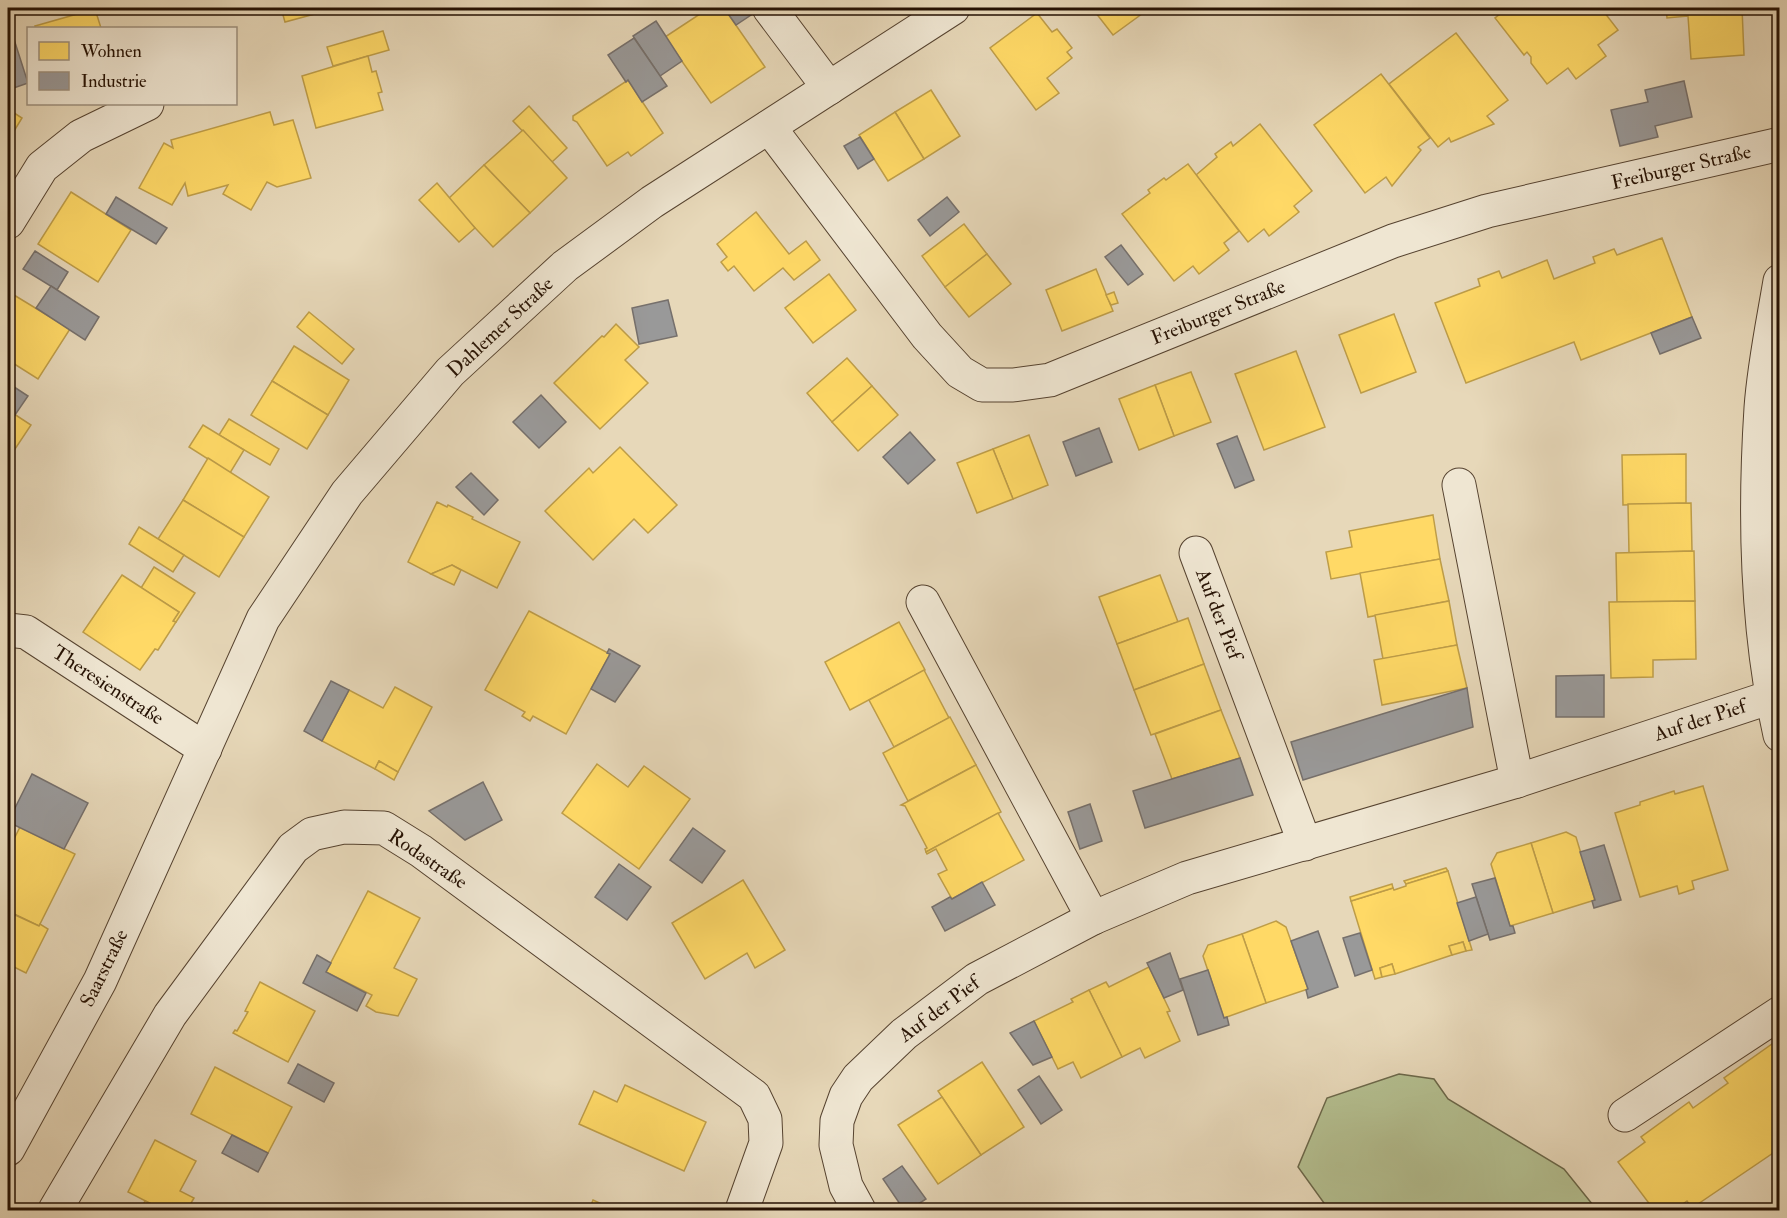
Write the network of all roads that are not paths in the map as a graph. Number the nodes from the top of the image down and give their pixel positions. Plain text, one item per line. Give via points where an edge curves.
1 (769, 8) edge
2 (953, 8) edge
3 (828, 88) junction
4 (145, 105) edge
5 (769, 127) junction
6 (1779, 144) edge
7 (8, 222) edge
8 (1779, 281) edge
9 (1459, 485) dead end
10 (1196, 553) dead end
11 (923, 602) dead end
12 (8, 630) edge
13 (1775, 695) edge
14 (1779, 735) edge
15 (205, 749) junction
16 (190, 781) joint
17 (1517, 781) junction
18 (1305, 843) junction
19 (1093, 918) junction
20 (1779, 1012) edge
21 (1625, 1115) dead end
22 (8, 1149) edge
23 (55, 1210) edge
24 (742, 1210) edge
25 (859, 1210) edge

1 - 3 street
2 - 3 street, Dahlemer Straße
3 - 5 street, Dahlemer Straße
4 - 7 street via 81,136 42,167
5 - 6 street, Freiburger Straße via 927,336 960,372 982,385 1013,386 1050,380 1393,241 1487,211
5 - 15 street, Dahlemer Straße via 652,202 565,266 450,372 347,493 263,619
8 - 13 street via 1761,405 1758,484 1760,582
9 - 17 street
10 - 18 street, Auf der Pief
11 - 19 street
12 - 15 street, Theresienstraße via 26,632
13 - 14 street
13 - 17 street, Auf der Pief
15 - 16 street, Dahlemer Straße
16 - 22 street, Saarstraße via 100,981
17 - 18 street, Auf der Pief
18 - 19 street, Auf der Pief via 1187,878
19 - 25 street, Auf der Pief via 977,979 904,1034 858,1078 837,1121 836,1145 846,1186
20 - 21 street
23 - 24 street, Rodastraße via 170,1015 293,848 312,834 344,827 384,828 421,851 754,1096 765,1119 766,1143

